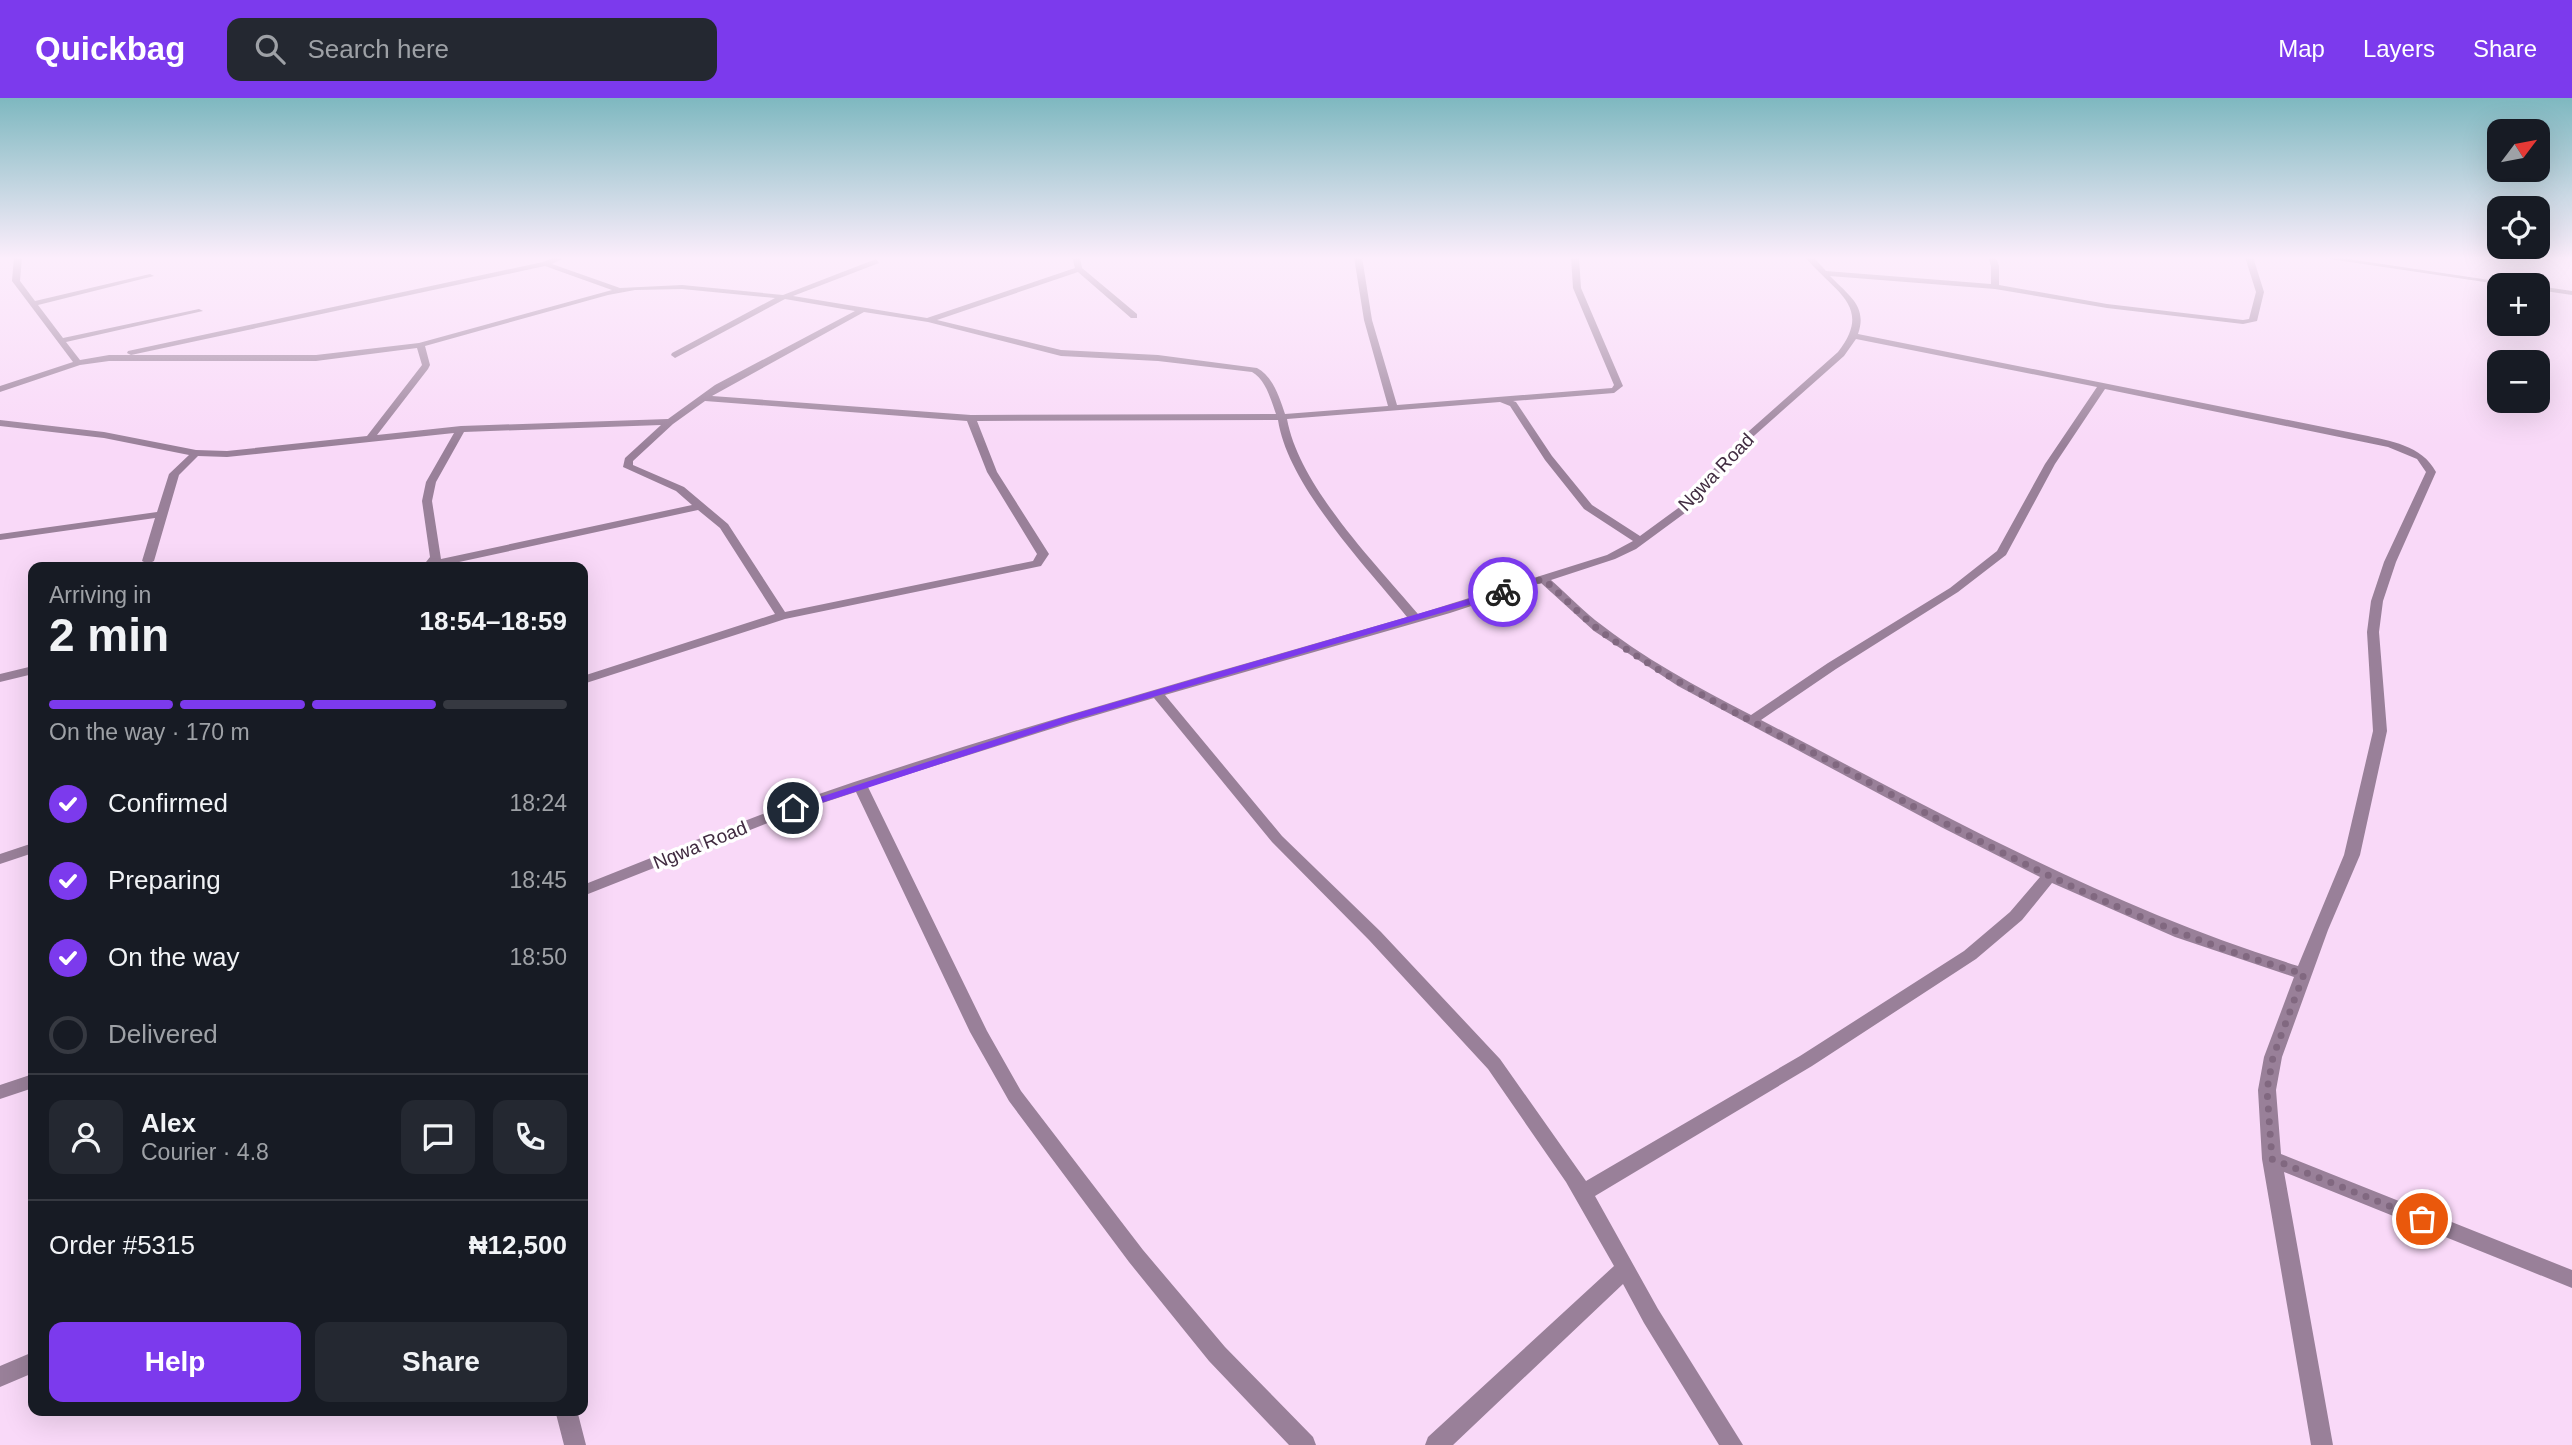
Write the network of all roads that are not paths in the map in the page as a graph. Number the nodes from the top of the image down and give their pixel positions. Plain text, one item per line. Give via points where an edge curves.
1 (45, 320) edge
2 (159, 320) edge
3 (286, 320) edge
4 (511, 320) edge
5 (741, 320) edge
6 (844, 320) edge
7 (928, 320) edge
8 (1368, 320) edge
9 (1591, 320) edge
10 (1857, 320) edge
11 (2231, 320) edge
12 (2252, 320) edge
13 (1854, 336) junction
14 (62, 341) junction
15 (420, 345) junction
16 (675, 355) dead end
17 (109, 358) junction
18 (78, 363) junction
19 (2103, 385) junction
20 (0, 389) edge
21 (703, 398) junction
22 (1504, 401) junction
23 (1393, 408) junction
24 (1282, 417) junction
25 (971, 418) junction
26 (670, 422) junction
27 (0, 423) edge
28 (461, 429) junction
29 (370, 437) junction
30 (196, 453) junction
31 (701, 506) junction
32 (163, 514) junction
33 (0, 537) edge
34 (1640, 541) junction
35 (149, 561) dead end
36 (432, 562) edge
37 (446, 562) edge
38 (1543, 579) junction
39 (782, 616) junction
40 (1415, 619) junction
41 (28, 671) edge
42 (0, 678) edge
43 (588, 678) edge
44 (1157, 693) junction
45 (1753, 720) junction
46 (860, 785) junction
47 (28, 850) edge
48 (0, 859) edge
49 (2049, 876) junction
50 (588, 889) edge
51 (2304, 974) junction
52 (28, 1084) edge
53 (0, 1092) edge
54 (2272, 1159) junction
55 (1583, 1193) junction
56 (1626, 1268) junction
57 (2572, 1279) edge
58 (28, 1364) edge
59 (0, 1377) edge
60 (568, 1416) edge
61 (575, 1445) edge
62 (1305, 1445) edge
63 (1436, 1445) edge
64 (1731, 1445) edge
65 (2322, 1445) edge

1 - 14 street
2 - 14 street
3 - 17 street
4 - 15 street
5 - 16 street
6 - 21 street
7 - 24 street via 1061,353 1244,367 1260,373
8 - 23 street
9 - 22 street via 1619,386 1601,392
10 - 13 street
11 - 12 street
13 - 19 street
13 - 34 street, Ngwa Road via 1841,354 1743,441 1685,508
14 - 18 street
15 - 17 street via 304,359
15 - 29 street via 424,369
17 - 18 street
18 - 20 street
19 - 45 street via 2050,464 2002,553 1954,590
19 - 51 street via 2386,443 2429,466 2431,472 2376,601 2373,632 2380,731 2352,855
21 - 25 street
21 - 26 street
22 - 23 street
22 - 34 street via 1513,404 1588,507
23 - 24 street
24 - 25 street
24 - 40 street via 1285,435 1306,477
25 - 39 street via 976,439 1004,492 1043,554 1037,564
26 - 28 street
26 - 31 street via 628,460 628,467 680,489
27 - 30 street via 104,435
28 - 29 street
28 - 36 street via 431,482 428,502 436,558
29 - 30 street via 257,453
30 - 32 street via 174,474
31 - 37 street
31 - 39 street via 724,526
32 - 33 street
32 - 35 street
34 - 38 street, Ngwa Road via 1611,558
38 - 40 street, Ngwa Road
38 - 45 street via 1597,628 1634,653
39 - 43 street
40 - 44 street, Ngwa Road
41 - 42 street
44 - 46 street, Ngwa Road
44 - 55 street via 1277,839 1494,1064
45 - 49 street
46 - 50 street, Ngwa Road
46 - 62 street via 1014,1096 1217,1354
47 - 48 street
49 - 51 street via 2192,937
49 - 55 street via 2016,916 1970,955 1806,1061
51 - 54 street via 2273,1057 2267,1090
52 - 53 street
54 - 57 street
54 - 65 street
55 - 56 street
56 - 63 street
56 - 64 street
58 - 59 street
60 - 61 street

